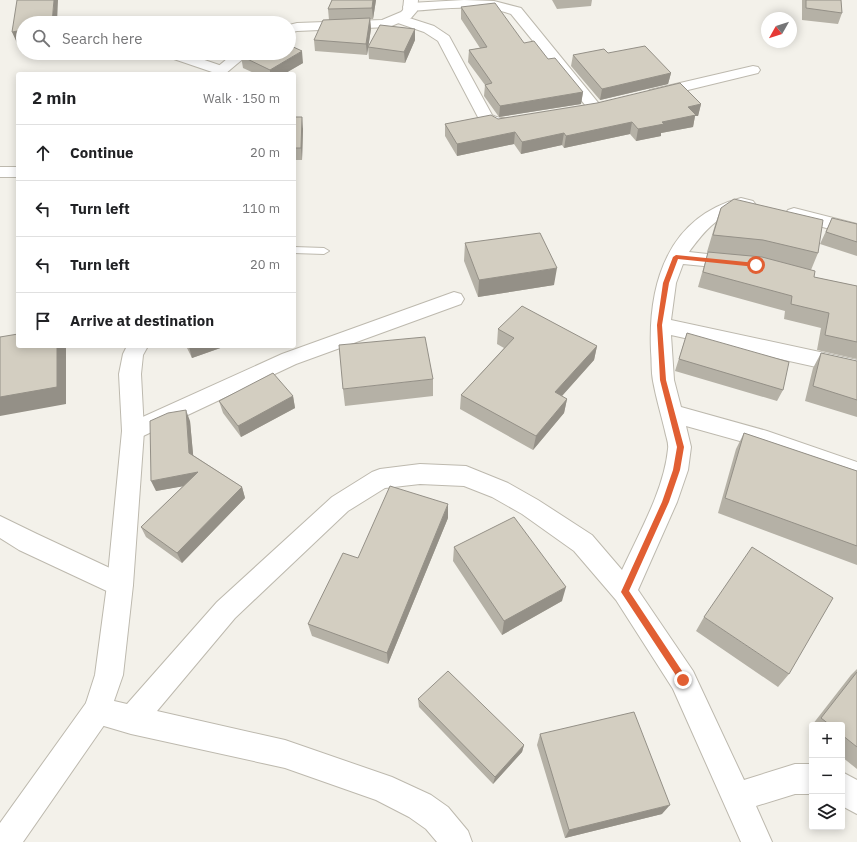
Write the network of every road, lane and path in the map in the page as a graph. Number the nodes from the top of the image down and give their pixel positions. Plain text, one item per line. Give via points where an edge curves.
1 (411, 4) edge
2 (400, 19) junction
3 (296, 27) edge
4 (188, 60) edge
5 (234, 60) edge
6 (753, 70) dead end
7 (218, 72) edge
8 (640, 97) edge
9 (610, 104) edge
10 (595, 108) junction
11 (579, 110) edge
12 (525, 120) edge
13 (0, 172) edge
14 (16, 172) edge
15 (857, 230) edge
16 (296, 250) edge
17 (324, 251) dead end
18 (676, 257) junction
19 (749, 264) edge
20 (454, 299) dead end
21 (660, 325) junction
22 (137, 348) edge
23 (857, 368) edge
24 (671, 413) junction
25 (133, 431) junction
26 (857, 471) edge
27 (0, 526) edge
28 (120, 585) junction
29 (625, 592) junction
30 (97, 711) junction
31 (131, 720) junction
32 (809, 779) edge
33 (845, 789) edge
34 (737, 797) junction
35 (857, 799) edge
36 (5, 842) edge
37 (457, 842) edge
38 (757, 842) edge

1 - 2 street via 410,11
1 - 10 street via 503,6 516,11
2 - 3 street via 384,24
2 - 12 street via 429,29 444,39 488,121 502,124
4 - 7 street
5 - 7 street
6 - 8 street
9 - 10 street
10 - 11 street
13 - 14 street
15 - 18 street via 741,204 723,210 705,221 694,231
16 - 17 lane
18 - 19 street
18 - 21 street via 666,283
20 - 25 street via 289,360 196,400
21 - 23 street
21 - 24 street via 663,380
22 - 25 street via 130,374
24 - 26 street via 768,440
24 - 29 street via 680,447 676,470 665,502
25 - 28 street
27 - 28 street via 28,542
28 - 30 street via 110,675
29 - 31 street via 583,543 500,490 466,476 420,474 380,479 340,504 226,610
29 - 34 street via 683,680
30 - 31 street
30 - 36 street
31 - 37 street via 284,754 382,786 437,818
32 - 34 street via 795,779
33 - 35 street
34 - 38 street

